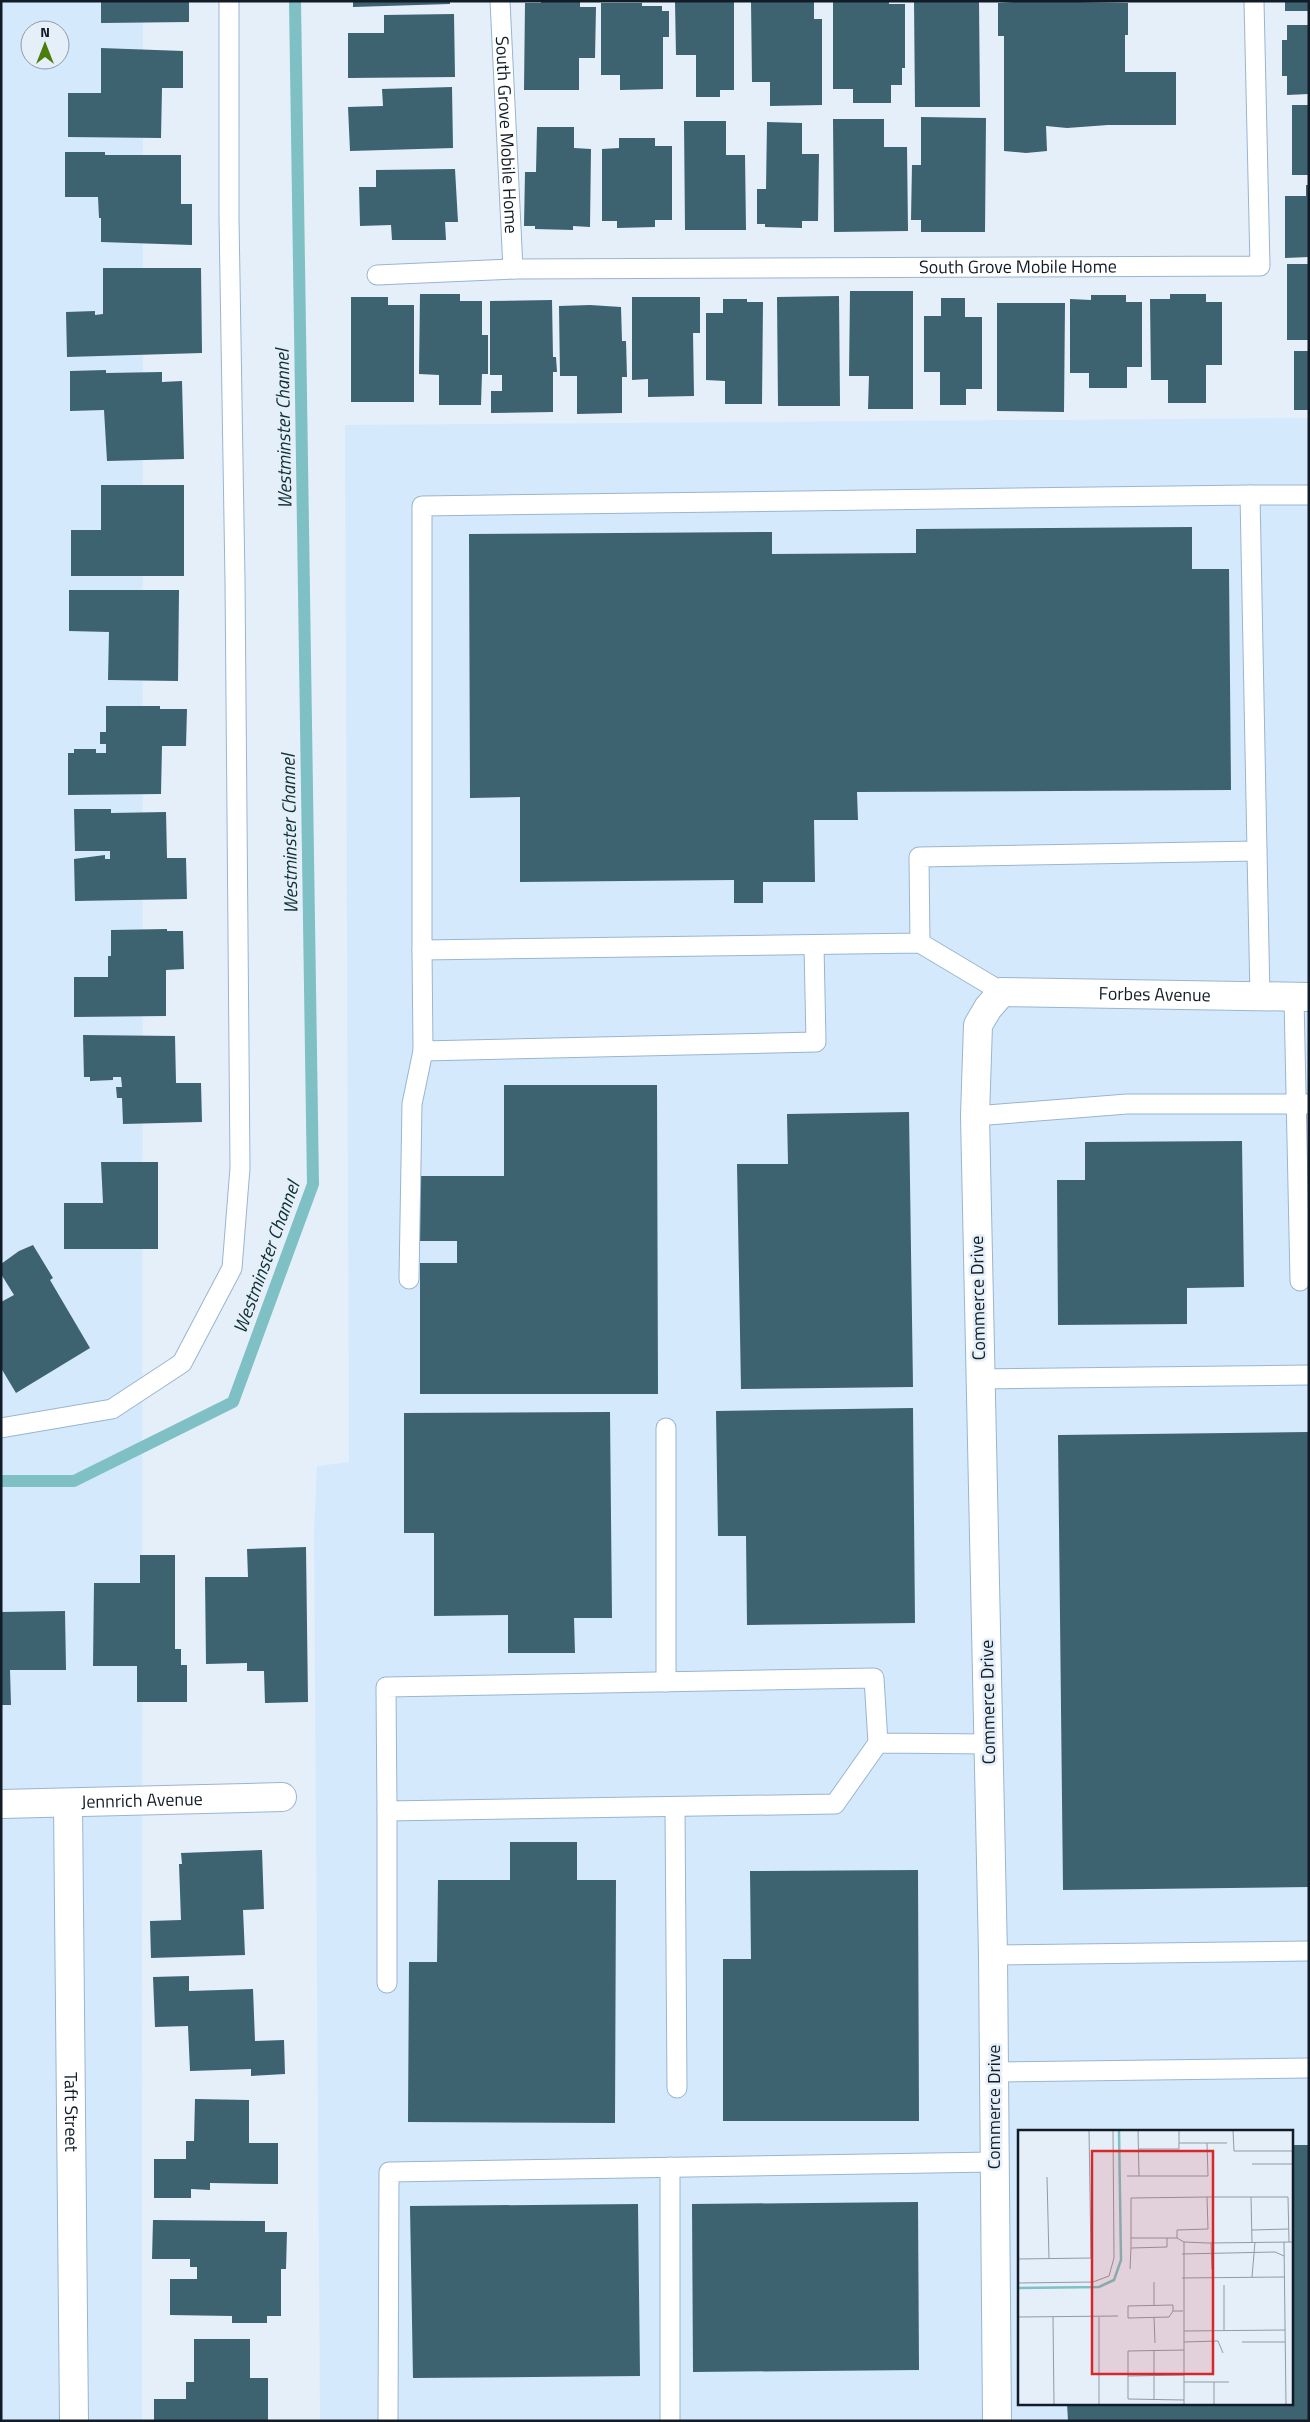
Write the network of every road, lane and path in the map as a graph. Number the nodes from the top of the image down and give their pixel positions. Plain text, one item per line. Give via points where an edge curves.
1 (229, 1) edge
2 (500, 1) edge
3 (1254, 1) edge
4 (513, 269) junction
5 (377, 275) dead end
6 (1250, 495) junction
7 (1309, 495) edge
8 (1256, 851) junction
9 (920, 943) junction
10 (814, 945) junction
11 (422, 950) junction
12 (1002, 992) junction
13 (1302, 997) edge
14 (1260, 998) junction
15 (423, 1051) junction
16 (1302, 1104) edge
17 (975, 1116) junction
18 (409, 1279) dead end
19 (1300, 1281) dead end
20 (1309, 1375) edge
21 (980, 1379) junction
22 (1, 1428) edge
23 (666, 1428) dead end
24 (666, 1682) junction
25 (878, 1743) junction
26 (989, 1744) junction
27 (282, 1796) dead end
28 (68, 1803) junction
29 (1, 1804) edge
30 (675, 1808) junction
31 (387, 1810) junction
32 (1309, 1951) edge
33 (993, 1955) junction
34 (387, 1983) dead end
35 (1309, 2068) edge
36 (994, 2072) junction
37 (677, 2088) dead end
38 (994, 2162) junction
39 (670, 2167) junction
40 (74, 2421) edge
41 (388, 2421) edge
42 (670, 2421) edge
43 (997, 2421) edge

1 - 22 lane via 228,218 236,621 240,1158 232,1268 182,1363 112,1409
2 - 4 lane, South Grove Mobile Home
3 - 4 lane, South Grove Mobile Home via 1260,266
4 - 5 lane, South Grove Mobile Home
6 - 7 lane
6 - 8 lane
6 - 11 lane via 422,506
8 - 9 lane via 919,857
8 - 14 lane
9 - 10 lane
9 - 12 lane
10 - 11 lane
10 - 15 lane via 816,1042
11 - 15 lane
12 - 14 street, Forbes Avenue
12 - 17 street, Commerce Drive via 978,1025
13 - 14 street, Forbes Avenue
13 - 16 lane
15 - 18 lane via 412,1104
16 - 17 lane via 1127,1104
16 - 19 lane
17 - 21 street, Commerce Drive
20 - 21 lane
21 - 26 street, Commerce Drive
23 - 24 lane
24 - 25 lane via 874,1678
24 - 31 lane via 386,1687
25 - 26 lane
25 - 30 lane via 835,1804
26 - 33 street, Commerce Drive
27 - 28 street, Jennrich Avenue
28 - 29 street, Jennrich Avenue
28 - 40 street, Taft Street
30 - 31 lane
30 - 37 lane
31 - 34 lane
32 - 33 lane
33 - 36 street, Commerce Drive
35 - 36 lane
36 - 38 street, Commerce Drive
38 - 39 lane
38 - 43 street, Commerce Drive
39 - 41 lane via 389,2172
39 - 42 lane

